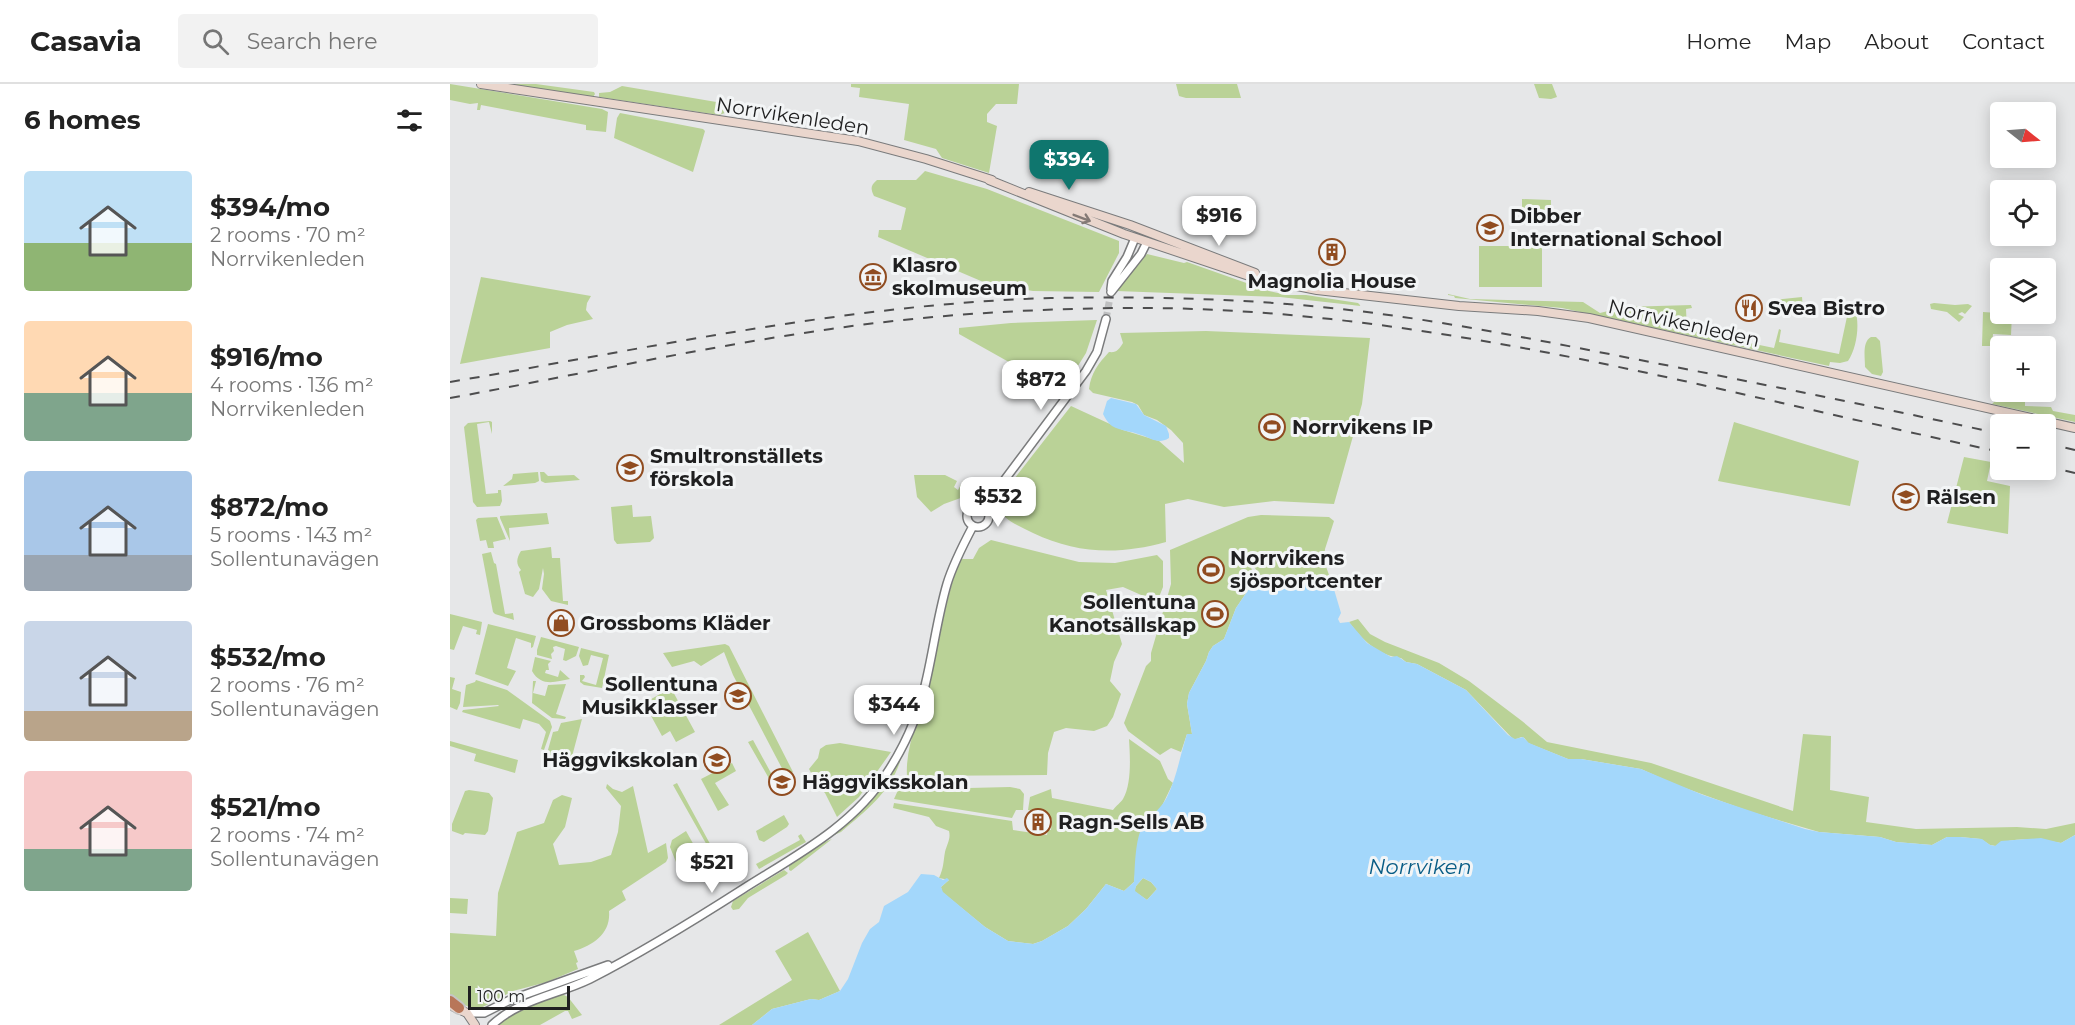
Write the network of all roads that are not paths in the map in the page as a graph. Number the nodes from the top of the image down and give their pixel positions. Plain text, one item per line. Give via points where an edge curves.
1 (481, 84) edge
2 (989, 180) junction
3 (1140, 229) junction
4 (1151, 233) junction
5 (1135, 238) junction
6 (1147, 242) junction
7 (1280, 282) junction
8 (1106, 319) tunnel mouth
9 (2075, 428) edge
10 (985, 507) junction
11 (973, 526) junction
12 (636, 954) junction
13 (457, 1007) edge
14 (475, 1025) edge
15 (492, 1025) edge

1 - 2 main road, Norrvikenleden via 858,141
2 - 3 main road, Norrvikenleden
2 -> 5 main road, Norrvikenleden
3 - 4 main road, Norrvikenleden
3 - 5 main road
4 - 6 main road
4 - 7 main road, Norrvikenleden
5 - 6 main road, Norrvikenleden
5 - 6 street via 1112,281 1111,292
6 - 7 main road, Norrvikenleden via 1252,277
7 - 9 main road, Norrvikenleden via 1317,290 1576,316
8 - 10 street via 1086,371
10 - 11 street via 987,523
10 - 11 street via 975,505 968,511 968,521
11 - 12 street via 947,583 927,679 906,740 866,800 823,839
12 - 13 street via 484,1013
12 - 15 street via 588,980 515,1008
13 - 14 main road

